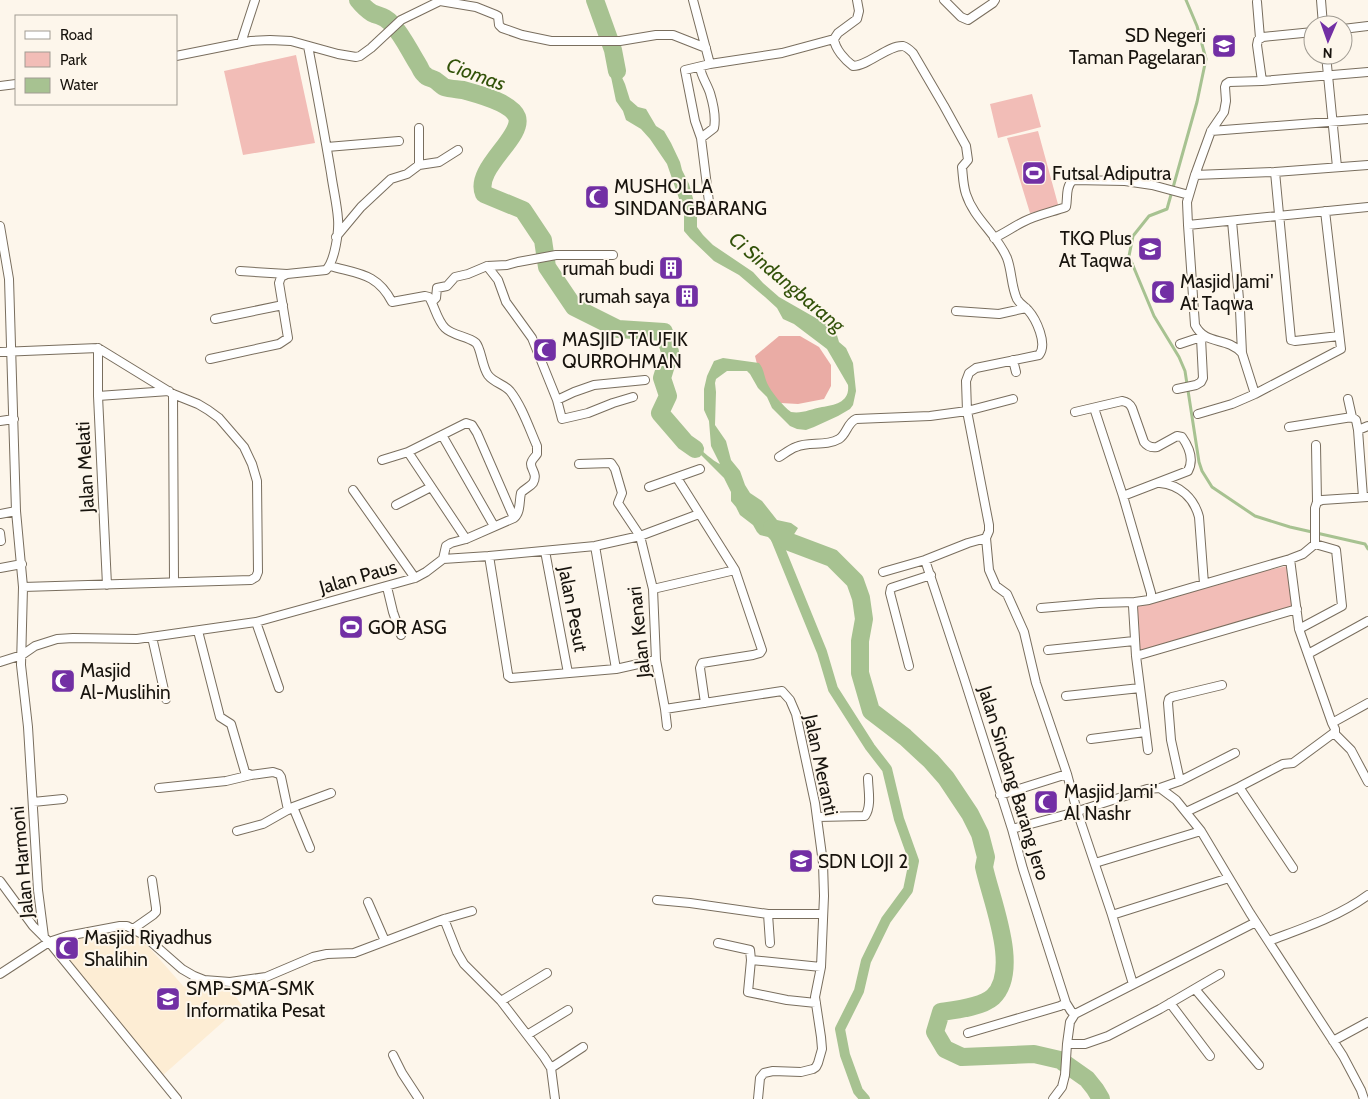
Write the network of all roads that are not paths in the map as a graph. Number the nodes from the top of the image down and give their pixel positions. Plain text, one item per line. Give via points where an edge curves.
1 (255, 0) edge
2 (693, 0) edge
3 (857, 0) edge
4 (944, 0) edge
5 (995, 0) edge
6 (1321, 0) edge
7 (1257, 2) dead end
8 (1322, 15) edge
9 (1368, 26) edge
10 (1353, 28) edge
11 (1303, 33) edge
12 (1260, 38) junction
13 (834, 39) junction
14 (241, 43) junction
15 (308, 46) junction
16 (706, 48) junction
17 (178, 56) edge
18 (710, 64) junction
19 (1327, 65) edge
20 (700, 66) junction
21 (1368, 72) edge
22 (1328, 75) junction
23 (1262, 81) junction
24 (15, 84) edge
25 (0, 86) edge
26 (1368, 119) edge
27 (1333, 122) junction
28 (418, 128) dead end
29 (1211, 131) junction
30 (701, 138) junction
31 (399, 141) dead end
32 (327, 147) junction
33 (458, 150) dead end
34 (419, 165) junction
35 (1368, 165) edge
36 (1337, 167) junction
37 (1275, 172) junction
38 (1195, 175) junction
39 (1189, 195) junction
40 (1368, 207) edge
41 (710, 210) dead end
42 (1325, 211) junction
43 (1280, 216) junction
44 (1232, 221) junction
45 (1188, 225) junction
46 (0, 226) edge
47 (336, 238) junction
48 (994, 238) junction
49 (613, 255) dead end
50 (330, 266) junction
51 (487, 266) junction
52 (240, 270) dead end
53 (288, 274) junction
54 (432, 302) junction
55 (282, 304) junction
56 (1026, 308) junction
57 (956, 311) dead end
58 (215, 319) dead end
59 (1339, 336) junction
60 (1203, 338) junction
61 (1180, 344) dead end
62 (98, 348) junction
63 (11, 351) junction
64 (0, 352) edge
65 (1242, 353) junction
66 (210, 359) dead end
67 (1013, 360) junction
68 (1016, 372) dead end
69 (645, 380) dead end
70 (1181, 388) dead end
71 (171, 392) junction
72 (1255, 394) junction
73 (98, 396) junction
74 (633, 397) dead end
75 (1013, 399) dead end
76 (1348, 399) dead end
77 (557, 400) junction
78 (1094, 408) junction
79 (966, 411) junction
80 (1075, 412) dead end
81 (1198, 414) dead end
82 (1352, 417) junction
83 (14, 419) junction
84 (0, 421) edge
85 (1368, 426) edge
86 (1289, 427) dead end
87 (1358, 430) junction
88 (442, 435) junction
89 (1316, 446) dead end
90 (408, 452) junction
91 (779, 457) dead end
92 (382, 460) dead end
93 (580, 464) dead end
94 (700, 469) dead end
95 (677, 478) junction
96 (1158, 483) junction
97 (432, 487) junction
98 (649, 487) dead end
99 (353, 490) dead end
100 (1123, 496) junction
101 (1365, 497) edge
102 (1317, 502) junction
103 (396, 506) dead end
104 (16, 511) junction
105 (0, 514) edge
106 (699, 514) junction
107 (514, 518) junction
108 (494, 526) junction
109 (0, 533) edge
110 (640, 536) junction
111 (986, 538) junction
112 (466, 539) junction
113 (0, 541) edge
114 (1315, 542) junction
115 (595, 546) junction
116 (545, 551) junction
117 (489, 556) junction
118 (443, 559) junction
119 (1290, 559) junction
120 (925, 560) junction
121 (22, 564) junction
122 (0, 568) edge
123 (735, 570) junction
124 (883, 572) dead end
125 (931, 575) junction
126 (415, 578) junction
127 (174, 582) junction
128 (1204, 584) junction
129 (107, 585) junction
130 (23, 587) junction
131 (387, 587) junction
132 (653, 589) junction
133 (1149, 600) junction
134 (1135, 602) junction
135 (1041, 608) dead end
136 (1297, 609) junction
137 (256, 622) junction
138 (1368, 622) edge
139 (1299, 629) junction
140 (198, 631) junction
141 (400, 635) dead end
142 (152, 637) junction
143 (1134, 641) junction
144 (1048, 650) dead end
145 (1308, 654) junction
146 (22, 655) junction
147 (1136, 656) junction
148 (656, 660) junction
149 (0, 662) edge
150 (909, 666) dead end
151 (616, 669) junction
152 (568, 673) junction
153 (1222, 684) dead end
154 (279, 688) dead end
155 (1140, 688) junction
156 (1066, 696) dead end
157 (166, 699) dead end
158 (705, 703) junction
159 (1368, 703) edge
160 (665, 710) junction
161 (1332, 723) junction
162 (667, 726) dead end
163 (1146, 732) junction
164 (1334, 733) junction
165 (1090, 739) dead end
166 (1148, 750) dead end
167 (1235, 753) dead end
168 (1067, 774) junction
169 (251, 775) junction
170 (868, 778) dead end
171 (1180, 781) junction
172 (1368, 782) edge
173 (1239, 787) junction
174 (159, 788) dead end
175 (1160, 788) junction
176 (331, 793) dead end
177 (1000, 795) junction
178 (63, 798) dead end
179 (33, 802) junction
180 (291, 809) junction
181 (1077, 811) junction
182 (1186, 812) junction
183 (817, 817) junction
184 (1012, 829) junction
185 (237, 831) dead end
186 (1201, 831) junction
187 (310, 848) dead end
188 (1095, 863) junction
189 (1293, 868) dead end
190 (1229, 878) junction
191 (0, 880) edge
192 (152, 880) dead end
193 (1368, 896) edge
194 (657, 900) dead end
195 (368, 902) dead end
196 (472, 911) dead end
197 (768, 914) junction
198 (823, 914) junction
199 (1112, 915) junction
200 (444, 919) junction
201 (1256, 922) junction
202 (133, 929) junction
203 (47, 939) junction
204 (385, 941) junction
205 (1269, 941) junction
206 (718, 943) dead end
207 (770, 943) dead end
208 (751, 960) junction
209 (821, 967) junction
210 (547, 973) dead end
211 (0, 974) edge
212 (1220, 974) dead end
213 (1133, 984) junction
214 (1195, 989) junction
215 (501, 1001) junction
216 (816, 1003) junction
217 (1066, 1003) junction
218 (1170, 1003) junction
219 (568, 1010) dead end
220 (1074, 1014) junction
221 (1368, 1022) edge
222 (968, 1033) dead end
223 (527, 1035) junction
224 (1333, 1041) junction
225 (583, 1047) dead end
226 (1067, 1048) junction
227 (393, 1055) dead end
228 (1210, 1056) dead end
229 (1259, 1066) dead end
230 (551, 1068) junction
231 (177, 1099) edge
232 (419, 1099) edge
233 (555, 1099) edge
234 (758, 1099) edge
235 (1053, 1099) edge
236 (1364, 1099) edge

1 - 14 street
2 - 16 street
3 - 13 street via 857,19
4 - 5 street via 961,18 968,20
6 - 8 street
7 - 12 street
9 - 10 street
11 - 12 street
12 - 23 street via 1257,45
13 - 18 street via 782,53
13 - 48 street via 853,66 899,47 913,53 966,146 968,160 962,167 963,185 975,212
14 - 15 street via 278,40
14 - 17 street
15 - 16 street via 360,56 401,20 446,1 496,15 502,28 551,41 622,41 673,35
15 - 32 street
16 - 18 street
18 - 20 street
19 - 22 street
20 - 30 street via 710,93 715,122 714,128
20 - 30 street via 685,70
21 - 22 street
22 - 23 street
22 - 27 street
23 - 29 street via 1226,84 1224,112
24 - 25 street
26 - 27 street
27 - 29 street
27 - 36 street
28 - 34 street
29 - 38 street
30 - 41 street
31 - 32 street
32 - 47 street via 338,220
33 - 34 street via 439,162
34 - 47 street via 383,185
35 - 36 street
36 - 37 street
37 - 38 street
37 - 43 street
38 - 39 street
39 - 45 street
39 - 48 street via 1125,181 1073,180 1067,191 1066,207 1030,218
40 - 42 street
42 - 43 street
42 - 59 street
43 - 44 street
43 - 59 street via 1291,340
44 - 45 street
44 - 65 street
45 - 60 street via 1195,325
46 - 63 street, Jalan Harmoni via 9,279
47 - 50 street
48 - 56 street via 1007,257 1016,296
49 - 51 street via 566,254
50 - 53 street via 322,271
50 - 54 street via 370,277 392,302 425,296
51 - 54 street via 455,277 447,286 437,288
51 - 77 street via 498,280 506,302 532,338
52 - 53 street
53 - 55 street via 281,277 279,283
54 - 107 street via 444,328 478,346 488,376 508,388 537,446 538,454 531,462 534,481 520,493 520,505
55 - 58 street
55 - 66 street via 288,338 279,344
56 - 57 street via 999,314
56 - 67 street via 1040,332 1042,351 1036,357
59 - 72 street via 1341,349
60 - 61 street
60 - 65 street via 1231,344
60 - 70 street via 1201,382
62 - 63 street
62 - 71 street
62 - 73 street, Jalan Melati
63 - 64 street
63 - 83 street, Jalan Harmoni
65 - 72 street
67 - 68 street
67 - 79 street via 969,372
69 - 77 street via 594,385
71 - 73 street
71 - 127 street
71 - 127 street via 219,418 244,447 257,481 256,577 251,580
72 - 81 street
73 - 129 street, Jalan Melati
74 - 77 street via 562,420
75 - 79 street
76 - 82 street
78 - 80 street
78 - 96 street via 1122,401 1130,404 1144,442 1150,447 1175,437 1182,438 1191,459 1190,469
78 - 100 street
79 - 91 street via 856,419 839,439 795,447
79 - 111 street via 989,525
82 - 86 street
82 - 87 street
83 - 84 street
83 - 104 street, Jalan Harmoni
85 - 87 street
87 - 101 street
88 - 90 street
88 - 107 street via 466,423 472,425
88 - 108 street
89 - 102 street
90 - 92 street
90 - 97 street
93 - 110 street, Jalan Kenari via 611,463 622,492 618,503
94 - 95 street
95 - 98 street
95 - 106 street
96 - 100 street
96 - 128 street via 1180,489 1197,510
97 - 103 street
97 - 112 street
99 - 126 street
100 - 133 street via 1151,591
101 - 102 street
102 - 114 street
104 - 105 street
104 - 121 street, Jalan Harmoni
106 - 110 street
106 - 123 street
107 - 108 street
108 - 112 street
109 - 113 street
110 - 115 street
110 - 132 street, Jalan Kenari
111 - 120 street
111 - 168 street via 989,570 996,586 1007,594 1024,632 1036,683
112 - 118 street, Jalan Paus via 446,546
114 - 119 street via 1302,554
114 - 139 street via 1336,550 1342,606
115 - 116 street
115 - 151 street
116 - 117 street
116 - 152 street, Jalan Pesut
117 - 118 street
117 - 152 street via 508,676
118 - 126 street, Jalan Paus
119 - 128 street
119 - 136 street
120 - 124 street
120 - 125 street, Jalan Sindang Barang Jero
121 - 122 street
121 - 130 street, Jalan Harmoni
123 - 132 street
123 - 158 street via 762,650 753,655 702,663
125 - 150 street via 891,588
125 - 177 street, Jalan Sindang Barang Jero
126 - 131 street, Jalan Paus
127 - 129 street
128 - 133 street
129 - 130 street
130 - 146 street, Jalan Harmoni
131 - 137 street, Jalan Paus
131 - 141 street
132 - 148 street, Jalan Kenari
133 - 134 street
134 - 135 street
134 - 143 street
136 - 139 street
136 - 147 street
137 - 140 street, Jalan Paus
137 - 154 street
138 - 145 street
139 - 145 street
140 - 142 street, Jalan Paus
140 - 169 street via 220,717 232,724 245,772
142 - 146 street, Jalan Paus via 57,639 35,646
142 - 157 street
143 - 144 street
143 - 147 street
145 - 161 street
146 - 149 street, Jalan Paus
146 - 179 street, Jalan Harmoni
147 - 155 street
148 - 151 street
148 - 160 street, Jalan Kenari
151 - 152 street
153 - 171 street via 1169,699 1171,740
155 - 156 street
155 - 163 street
158 - 160 street, Jalan Meranti
158 - 183 street, Jalan Meranti via 782,691 796,714
159 - 161 street
160 - 162 street, Jalan Kenari
161 - 164 street
163 - 165 street
163 - 166 street
164 - 172 street via 1351,750
164 - 173 street via 1293,763 1283,764
167 - 171 street
168 - 177 street
168 - 181 street
169 - 174 street
169 - 180 street via 279,774
170 - 183 street via 865,816
171 - 175 street
173 - 182 street
173 - 189 street
175 - 181 street via 1146,789
175 - 182 street
176 - 180 street
177 - 184 street, Jalan Sindang Barang Jero
178 - 179 street
179 - 203 street, Jalan Harmoni via 38,890
180 - 185 street via 263,824
180 - 187 street
181 - 184 street
181 - 188 street
182 - 186 street
183 - 198 street, Jalan Meranti via 823,863
184 - 217 street, Jalan Sindang Barang Jero
186 - 188 street
186 - 190 street
188 - 199 street
190 - 199 street
190 - 201 street
191 - 203 street
192 - 202 street via 156,912
193 - 205 street via 1341,912
194 - 197 street
195 - 204 street
196 - 200 street
197 - 198 street
197 - 207 street
198 - 209 street, Jalan Meranti
199 - 213 street
200 - 204 street
200 - 215 street via 464,964
201 - 205 street
201 - 213 street
202 - 203 street via 120,926
202 - 204 street via 182,970 204,980 219,982 261,978 313,957 354,953
203 - 211 street
203 - 231 street
205 - 224 street
206 - 208 street via 750,950
208 - 209 street
208 - 216 street via 748,992
209 - 216 street, Jalan Meranti
210 - 215 street
212 - 214 street
213 - 220 street
214 - 218 street
214 - 229 street
215 - 223 street
216 - 234 street, Jalan Meranti via 822,1049 816,1067 801,1072 766,1072 760,1078
217 - 220 street, Jalan Sindang Barang Jero
217 - 222 street
218 - 226 street via 1108,1036
218 - 228 street
219 - 223 street
220 - 226 street
221 - 224 street
223 - 230 street
224 - 236 street
225 - 230 street
226 - 235 street via 1062,1087
227 - 232 street
230 - 233 street

